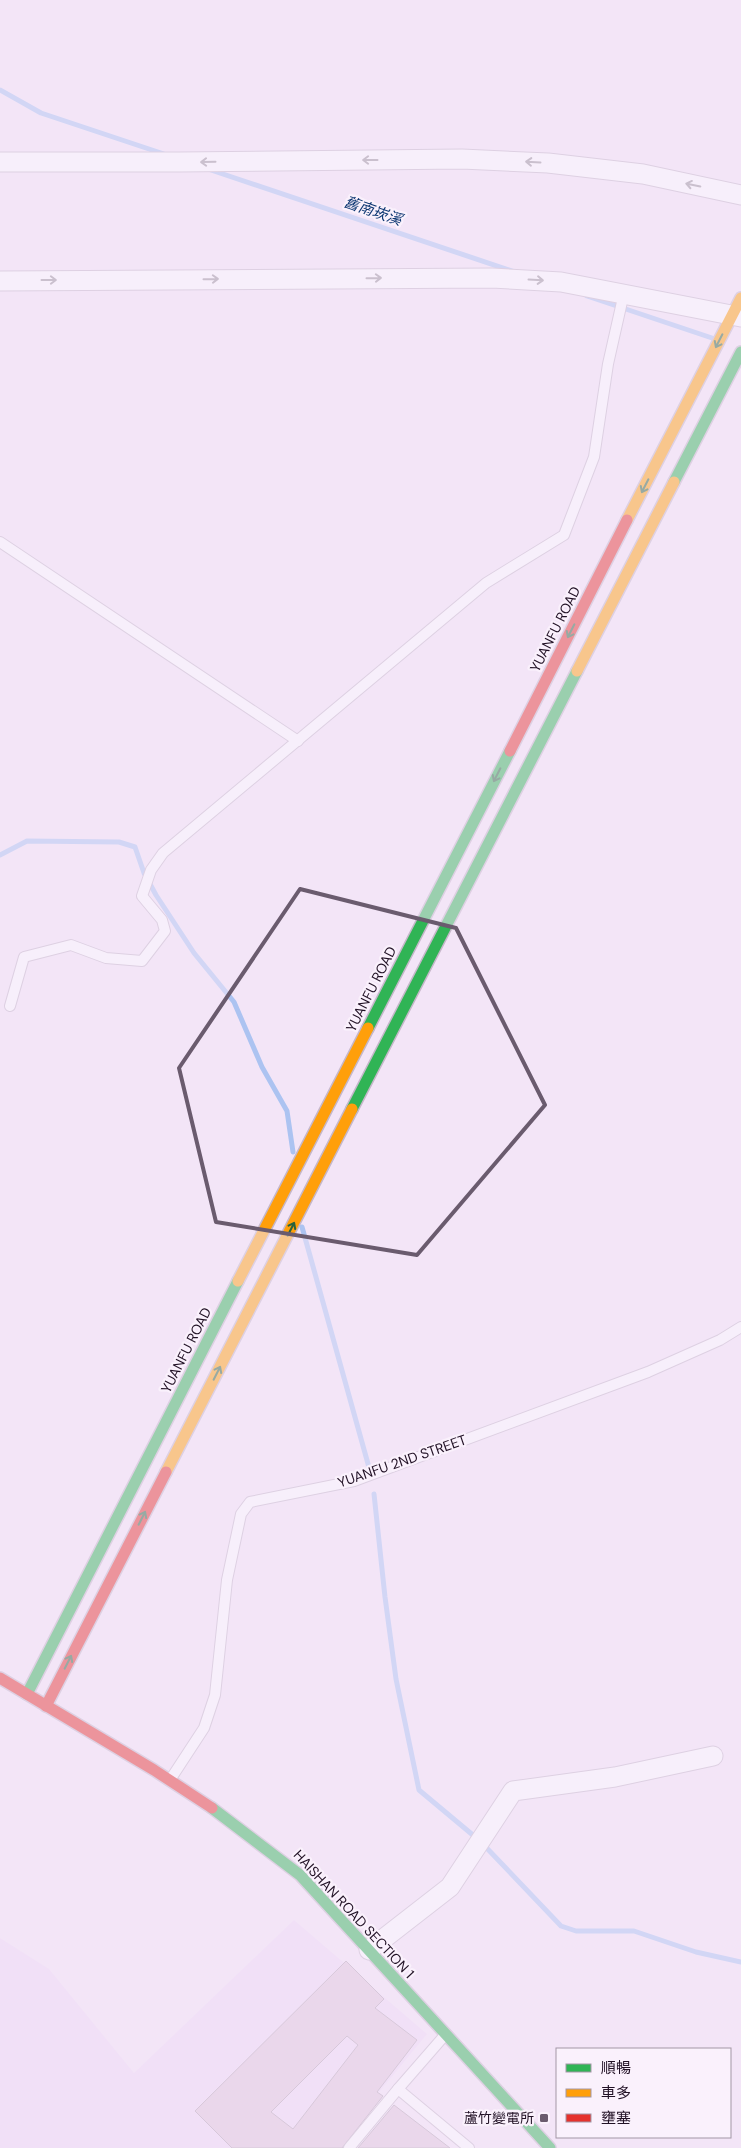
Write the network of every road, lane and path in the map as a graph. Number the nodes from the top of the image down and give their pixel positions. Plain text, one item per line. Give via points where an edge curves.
1 (0, 162) edge
2 (741, 195) edge
3 (0, 281) edge
4 (624, 294) junction
5 (741, 298) edge
6 (737, 316) edge
7 (741, 352) edge
8 (0, 542) edge
9 (298, 741) junction
10 (10, 1006) dead end
11 (741, 1327) edge
12 (0, 1678) edge
13 (27, 1694) junction
14 (46, 1706) junction
15 (712, 1756) dead end
16 (169, 1781) junction
17 (370, 1950) junction
18 (446, 2034) junction
19 (398, 2089) junction
20 (349, 2148) edge
21 (469, 2148) edge
22 (550, 2148) edge

2 -> 1 street via 643,174 548,163 472,159
3 -> 4 street via 492,278 561,282
4 - 6 street
4 - 9 lane via 608,364 594,457 564,534 486,583
5 - 6 street, YUANFU ROAD
6 -> 13 street, YUANFU ROAD
14 -> 7 street
8 - 9 lane
9 - 10 lane via 163,853 151,870 142,896 162,920 165,931 142,961 106,958 71,944 24,957
11 - 16 lane, YUANFU 2ND STREET via 720,1340 648,1372 354,1481 250,1502 240,1514 227,1580 215,1695 204,1728
12 - 13 street, HAISHAN ROAD SECTION 1
13 - 14 street, HAISHAN ROAD SECTION 1
14 - 16 street, HAISHAN ROAD SECTION 1
15 - 17 street via 615,1777 513,1791 450,1887
16 - 17 street, HAISHAN ROAD SECTION 1 via 260,1840 300,1875
17 - 18 street, HAISHAN ROAD SECTION 1
18 - 19 lane
18 - 22 street, HAISHAN ROAD SECTION 1
19 - 20 lane
19 - 21 lane

